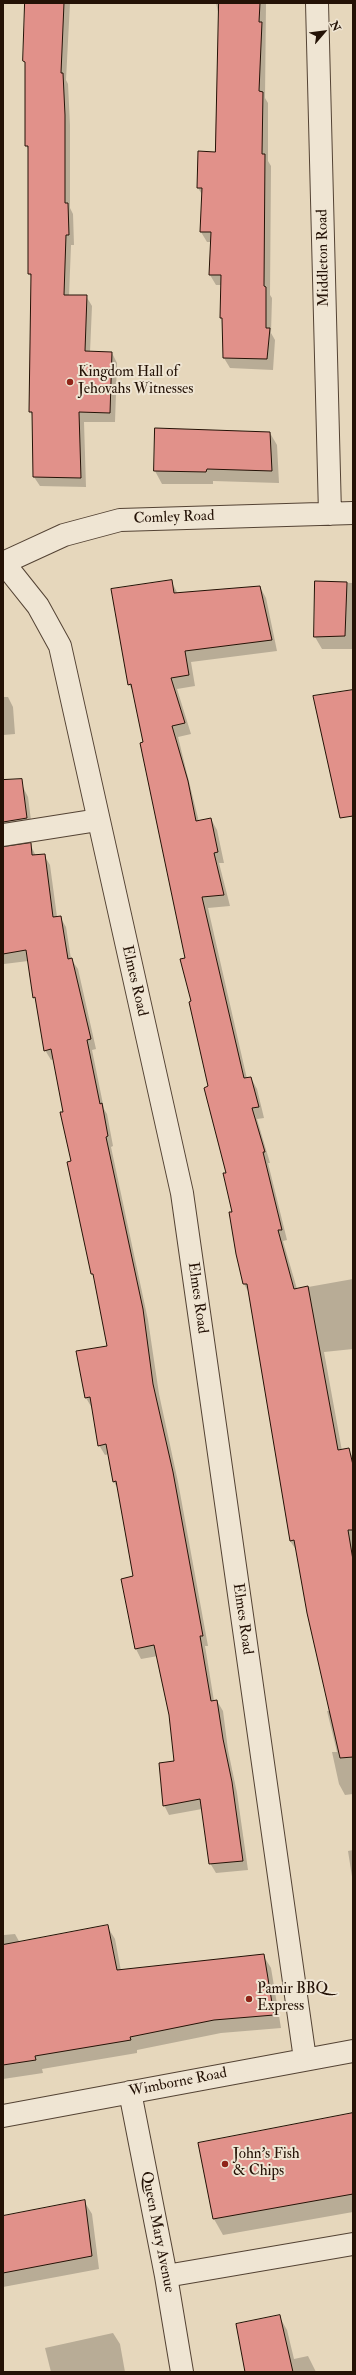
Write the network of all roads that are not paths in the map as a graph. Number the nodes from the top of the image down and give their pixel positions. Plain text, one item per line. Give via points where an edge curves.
1 (317, 3) edge
2 (353, 513) edge
3 (330, 514) junction
4 (3, 563) edge
5 (98, 820) junction
6 (3, 835) edge
7 (353, 2051) edge
8 (305, 2059) junction
9 (130, 2092) junction
10 (3, 2116) edge
11 (353, 2244) edge
12 (166, 2276) junction
13 (182, 2372) edge

1 - 3 street, Middleton Road
2 - 3 street, Comley Road
3 - 4 street, Comley Road via 120,520 64,535
4 - 5 street, Elmes Road via 38,606 60,646
5 - 6 street
5 - 8 street, Elmes Road via 182,1193
7 - 8 street, Wimborne Road
8 - 9 street, Wimborne Road
9 - 10 street, Wimborne Road
9 - 12 street, Queen Mary Avenue
11 - 12 street
12 - 13 street, Queen Mary Avenue

